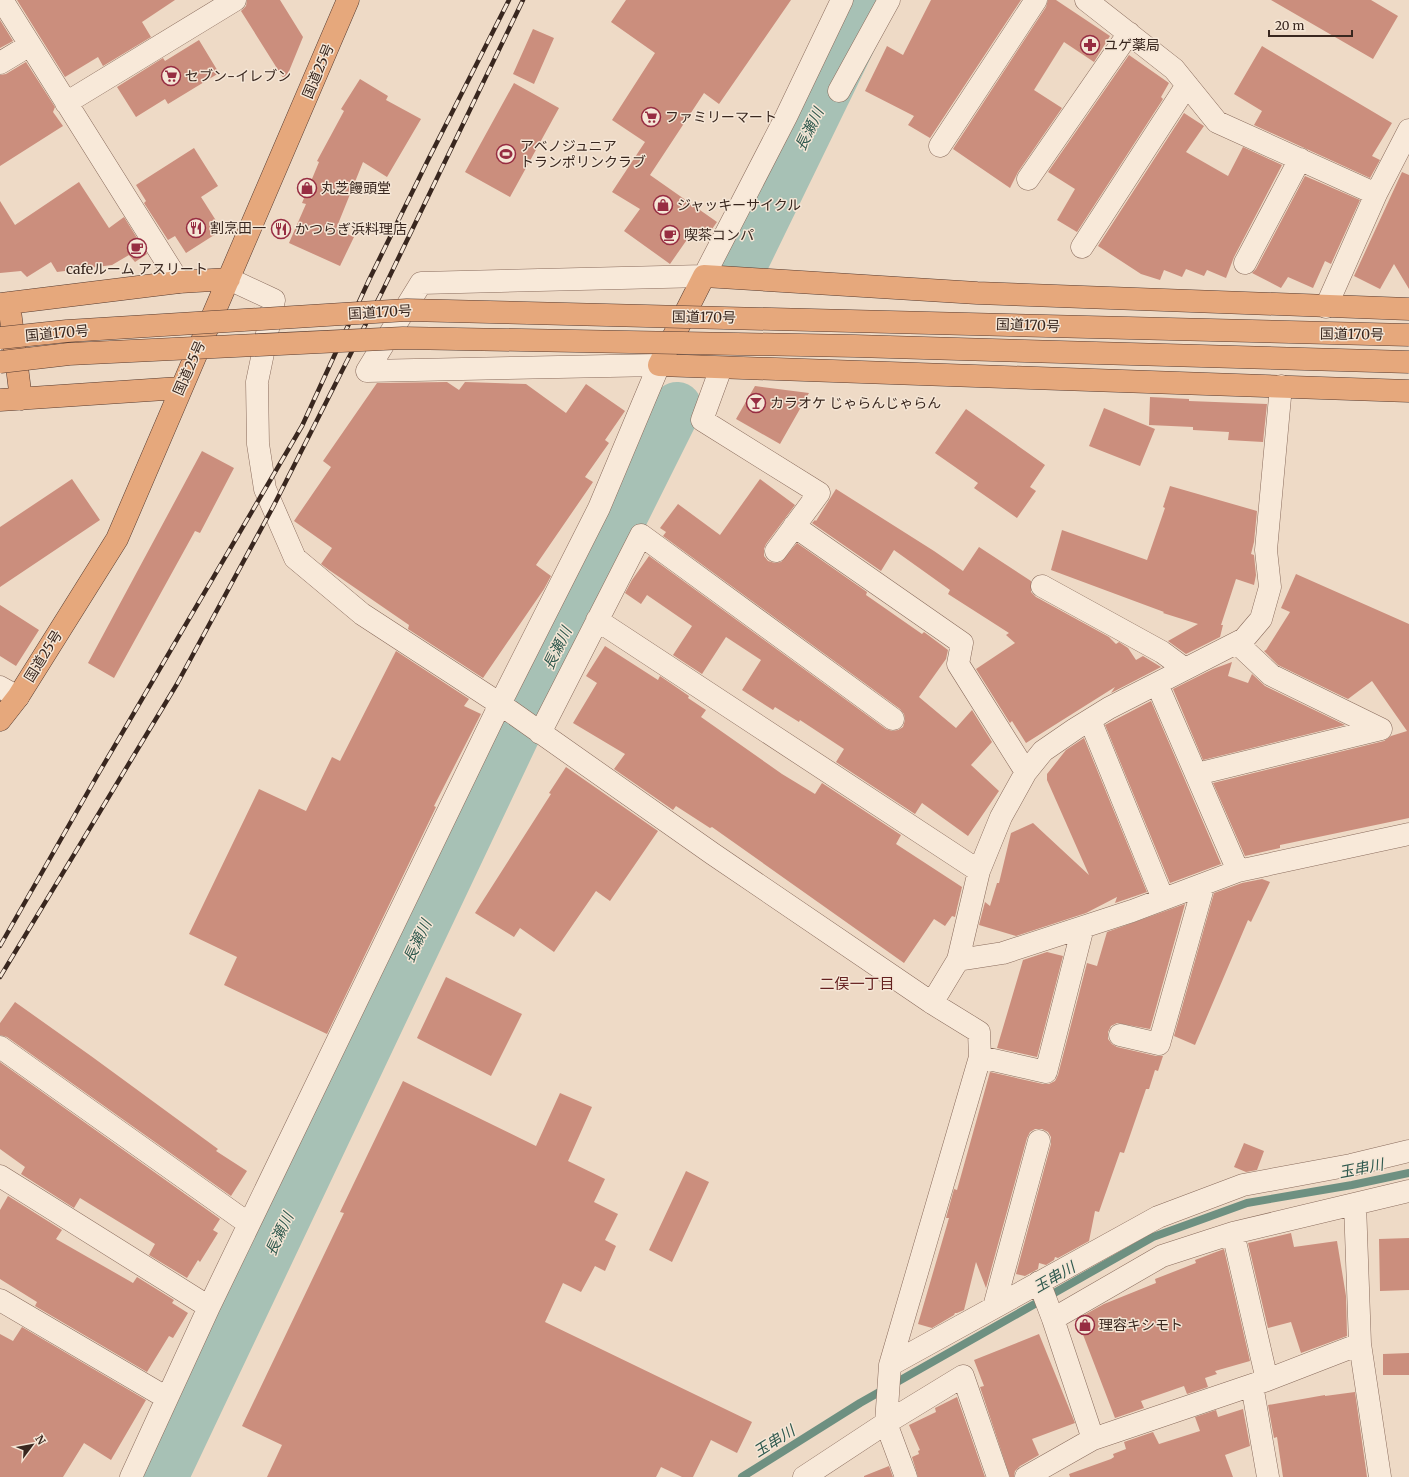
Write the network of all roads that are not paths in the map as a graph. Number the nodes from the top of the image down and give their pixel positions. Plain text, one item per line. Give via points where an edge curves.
1 (2, 0) edge
2 (235, 0) edge
3 (348, 0) edge
4 (842, 0) edge
5 (889, 0) edge
6 (1036, 0) edge
7 (1086, 0) edge
8 (1129, 33) junction
9 (30, 45) junction
10 (0, 63) edge
11 (1187, 85) junction
12 (839, 91) dead end
13 (66, 103) junction
14 (1409, 130) edge
15 (940, 146) dead end
16 (1300, 159) junction
17 (1028, 179) dead end
18 (1376, 194) junction
19 (1082, 246) dead end
20 (1245, 263) dead end
21 (704, 276) junction
22 (229, 279) junction
23 (179, 282) junction
24 (4, 303) edge
25 (1326, 307) junction
26 (1409, 309) edge
27 (1409, 335) edge
28 (0, 338) edge
29 (0, 362) edge
30 (1409, 362) edge
31 (659, 365) junction
32 (722, 368) junction
33 (1281, 386) junction
34 (180, 388) junction
35 (1409, 391) edge
36 (21, 399) junction
37 (0, 400) edge
38 (794, 526) junction
39 (776, 551) dead end
40 (1042, 586) dead end
41 (598, 620) junction
42 (1237, 643) junction
43 (1185, 669) junction
44 (1157, 684) junction
45 (9, 692) edge
46 (500, 704) junction
47 (893, 719) dead end
48 (0, 720) edge
49 (1090, 720) junction
50 (540, 733) junction
51 (1026, 772) junction
52 (1197, 774) junction
53 (1409, 834) edge
54 (979, 871) junction
55 (1238, 871) junction
56 (1204, 884) junction
57 (1163, 899) junction
58 (1083, 927) junction
59 (958, 960) junction
60 (932, 1003) junction
61 (1120, 1035) dead end
62 (0, 1047) edge
63 (980, 1056) junction
64 (1039, 1141) dead end
65 (1409, 1150) edge
66 (0, 1176) edge
67 (1409, 1191) edge
68 (1355, 1204) junction
69 (249, 1224) junction
70 (1233, 1233) junction
71 (1039, 1282) junction
72 (0, 1300) edge
73 (209, 1307) junction
74 (994, 1307) junction
75 (1053, 1319) junction
76 (1360, 1344) junction
77 (890, 1365) junction
78 (1259, 1383) junction
79 (168, 1398) junction
80 (886, 1423) junction
81 (1093, 1439) junction
82 (132, 1477) edge
83 (804, 1477) edge
84 (906, 1477) edge
85 (998, 1477) edge
86 (1026, 1477) edge
87 (1268, 1477) edge
88 (1380, 1477) edge

1 - 9 street
2 - 13 street
3 - 22 highway, 国道25号
4 - 21 street via 786,117
5 - 12 street
6 - 15 street
7 - 8 street
8 - 11 street via 1174,69
8 - 17 street
9 - 10 street
9 - 13 street
11 - 16 street via 1217,122
11 - 19 street
13 - 23 street
14 - 18 street
16 - 18 street
16 - 20 street
18 - 25 street
21 - 25 highway via 977,293
21 - 31 highway
21 - 31 street via 421,283 367,371
22 - 23 highway
22 - 34 highway, 国道25号
22 - 46 street via 274,300 258,382 258,444 265,489 295,558 362,614
23 - 24 highway
24 - 36 highway
25 - 26 highway
27 - 28 highway, 国道170号, bridge via 407,310 67,331
29 - 30 highway, 国道170号, bridge via 69,354 403,338 847,346
31 - 32 highway
31 - 46 street via 599,508
32 - 33 highway
32 - 38 street via 702,420 819,493
33 - 35 highway
33 - 42 street via 1266,550 1270,587 1261,619 1244,639
34 - 36 highway
34 - 45 highway, 国道25号 via 116,539
36 - 37 highway
38 - 39 street
38 - 51 street via 962,644 958,664
40 - 43 street via 1162,652
41 - 47 street via 641,534
41 - 50 street
41 - 54 street
42 - 43 street
42 - 52 street via 1271,675 1381,729
43 - 44 street
44 - 49 street
44 - 52 street
45 - 48 highway, 国道25号
46 - 50 street
46 - 69 street
49 - 51 street via 1043,751
49 - 57 street
50 - 60 street
51 - 54 street via 1001,818
52 - 55 street
53 - 55 street
54 - 59 street
55 - 56 street
56 - 57 street
56 - 61 street via 1159,1044
57 - 58 street
58 - 59 street via 1003,953
58 - 63 street via 1046,1072
59 - 60 street
60 - 63 street via 978,1032
62 - 69 street
63 - 77 street
64 - 74 street
65 - 71 street via 1244,1185 1158,1217
66 - 73 street
67 - 68 street
68 - 70 street
68 - 76 street
69 - 73 street
70 - 75 street via 1162,1256
70 - 78 street
71 - 74 street
71 - 75 street
72 - 79 street
73 - 79 street
74 - 77 street
75 - 81 street
76 - 78 street
76 - 88 street
77 - 80 street
78 - 81 street
78 - 87 street
79 - 82 street
80 - 83 street
80 - 84 street
80 - 85 street via 963,1376
81 - 86 street

